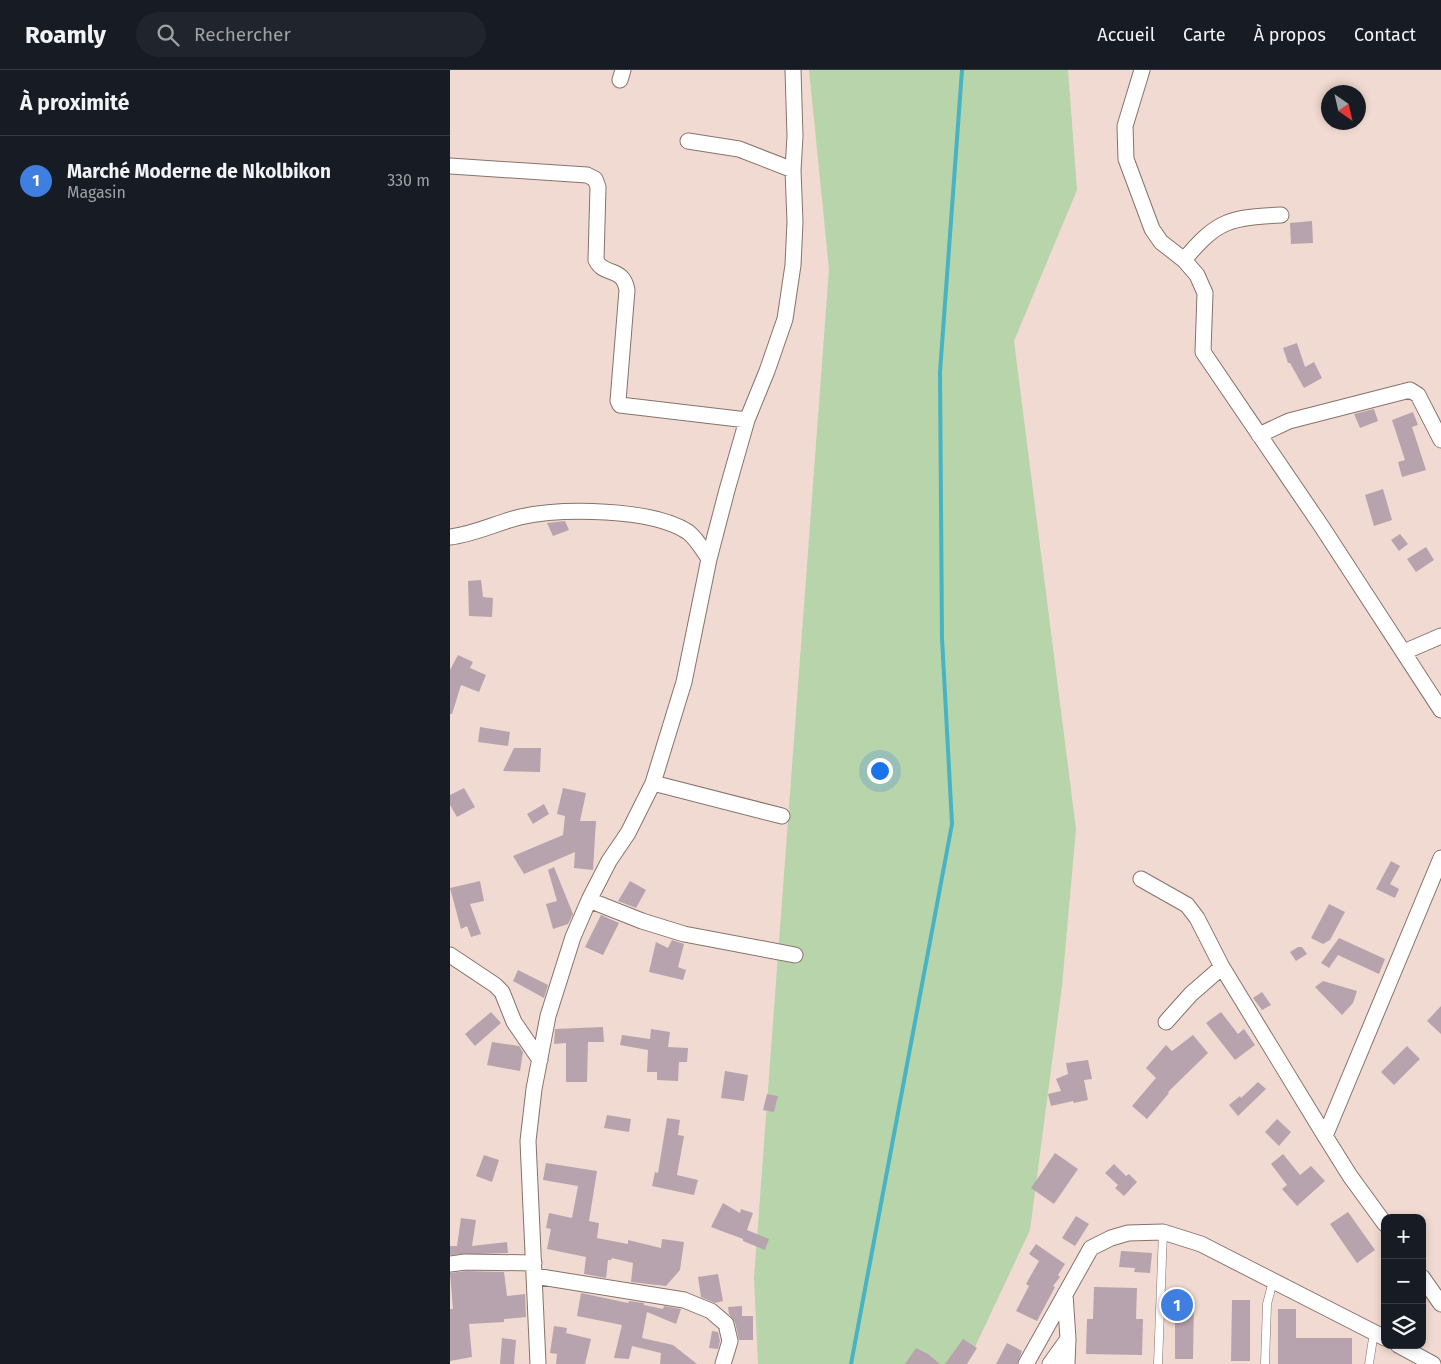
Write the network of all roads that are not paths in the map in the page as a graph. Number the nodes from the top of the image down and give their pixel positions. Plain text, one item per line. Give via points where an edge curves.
1 (794, 70) edge
2 (1142, 70) edge
3 (688, 141) dead end
4 (450, 166) edge
5 (793, 170) junction
6 (1282, 215) dead end
7 (1184, 260) junction
8 (747, 420) junction
9 (1259, 435) junction
10 (1441, 440) edge
11 (450, 537) edge
12 (709, 559) junction
13 (1441, 636) edge
14 (1404, 652) junction
15 (1441, 710) edge
16 (653, 783) junction
17 (782, 816) dead end
18 (1440, 865) edge
19 (1141, 879) dead end
20 (589, 900) junction
21 (450, 955) edge
22 (795, 955) dead end
23 (1222, 967) junction
24 (1166, 1022) dead end
25 (540, 1060) junction
26 (1325, 1136) junction
27 (1381, 1219) edge
28 (1163, 1232) junction
29 (450, 1264) edge
30 (535, 1270) junction
31 (1272, 1280) junction
32 (1426, 1282) edge
33 (1065, 1294) junction
34 (1441, 1304) edge
35 (1379, 1335) edge
36 (1068, 1339) junction
37 (1405, 1349) edge
38 (538, 1364) edge
39 (723, 1364) edge
40 (1026, 1364) edge
41 (1050, 1364) edge
42 (1067, 1364) edge
43 (1158, 1364) edge
44 (1265, 1364) edge
45 (1370, 1364) edge
46 (1433, 1364) edge

1 - 5 street
2 - 7 street via 1125,126 1126,159 1152,229 1161,242
3 - 5 street via 739,149
4 - 8 street via 587,175 595,179 598,187 596,260 602,267 621,275 627,290 620,405
5 - 8 street via 793,265 784,319
6 - 7 street via 1240,218 1214,229
7 - 9 street via 1197,275 1205,293 1203,352
8 - 12 street
9 - 10 street via 1289,421 1410,390 1418,395
9 - 14 street
11 - 12 street via 546,512 625,514 644,516 688,533
12 - 16 street via 684,682
13 - 14 street
14 - 15 street
16 - 17 street
16 - 20 street
18 - 26 street
19 - 23 street via 1186,905 1197,918
20 - 22 street via 684,934
20 - 25 street via 556,990
21 - 25 street via 502,992 514,1022
23 - 24 street
23 - 26 street
25 - 30 street via 528,1141
26 - 27 street
28 - 31 street via 1201,1244
28 - 33 street via 1128,1233 1091,1248
28 - 43 lane
29 - 30 street via 465,1262
30 - 38 street
30 - 39 street via 684,1300 711,1311 726,1324 730,1340
31 - 35 street
31 - 44 lane via 1267,1304
32 - 34 street
33 - 36 street
33 - 40 street
35 - 45 lane
36 - 41 street
36 - 42 street
37 - 46 street

